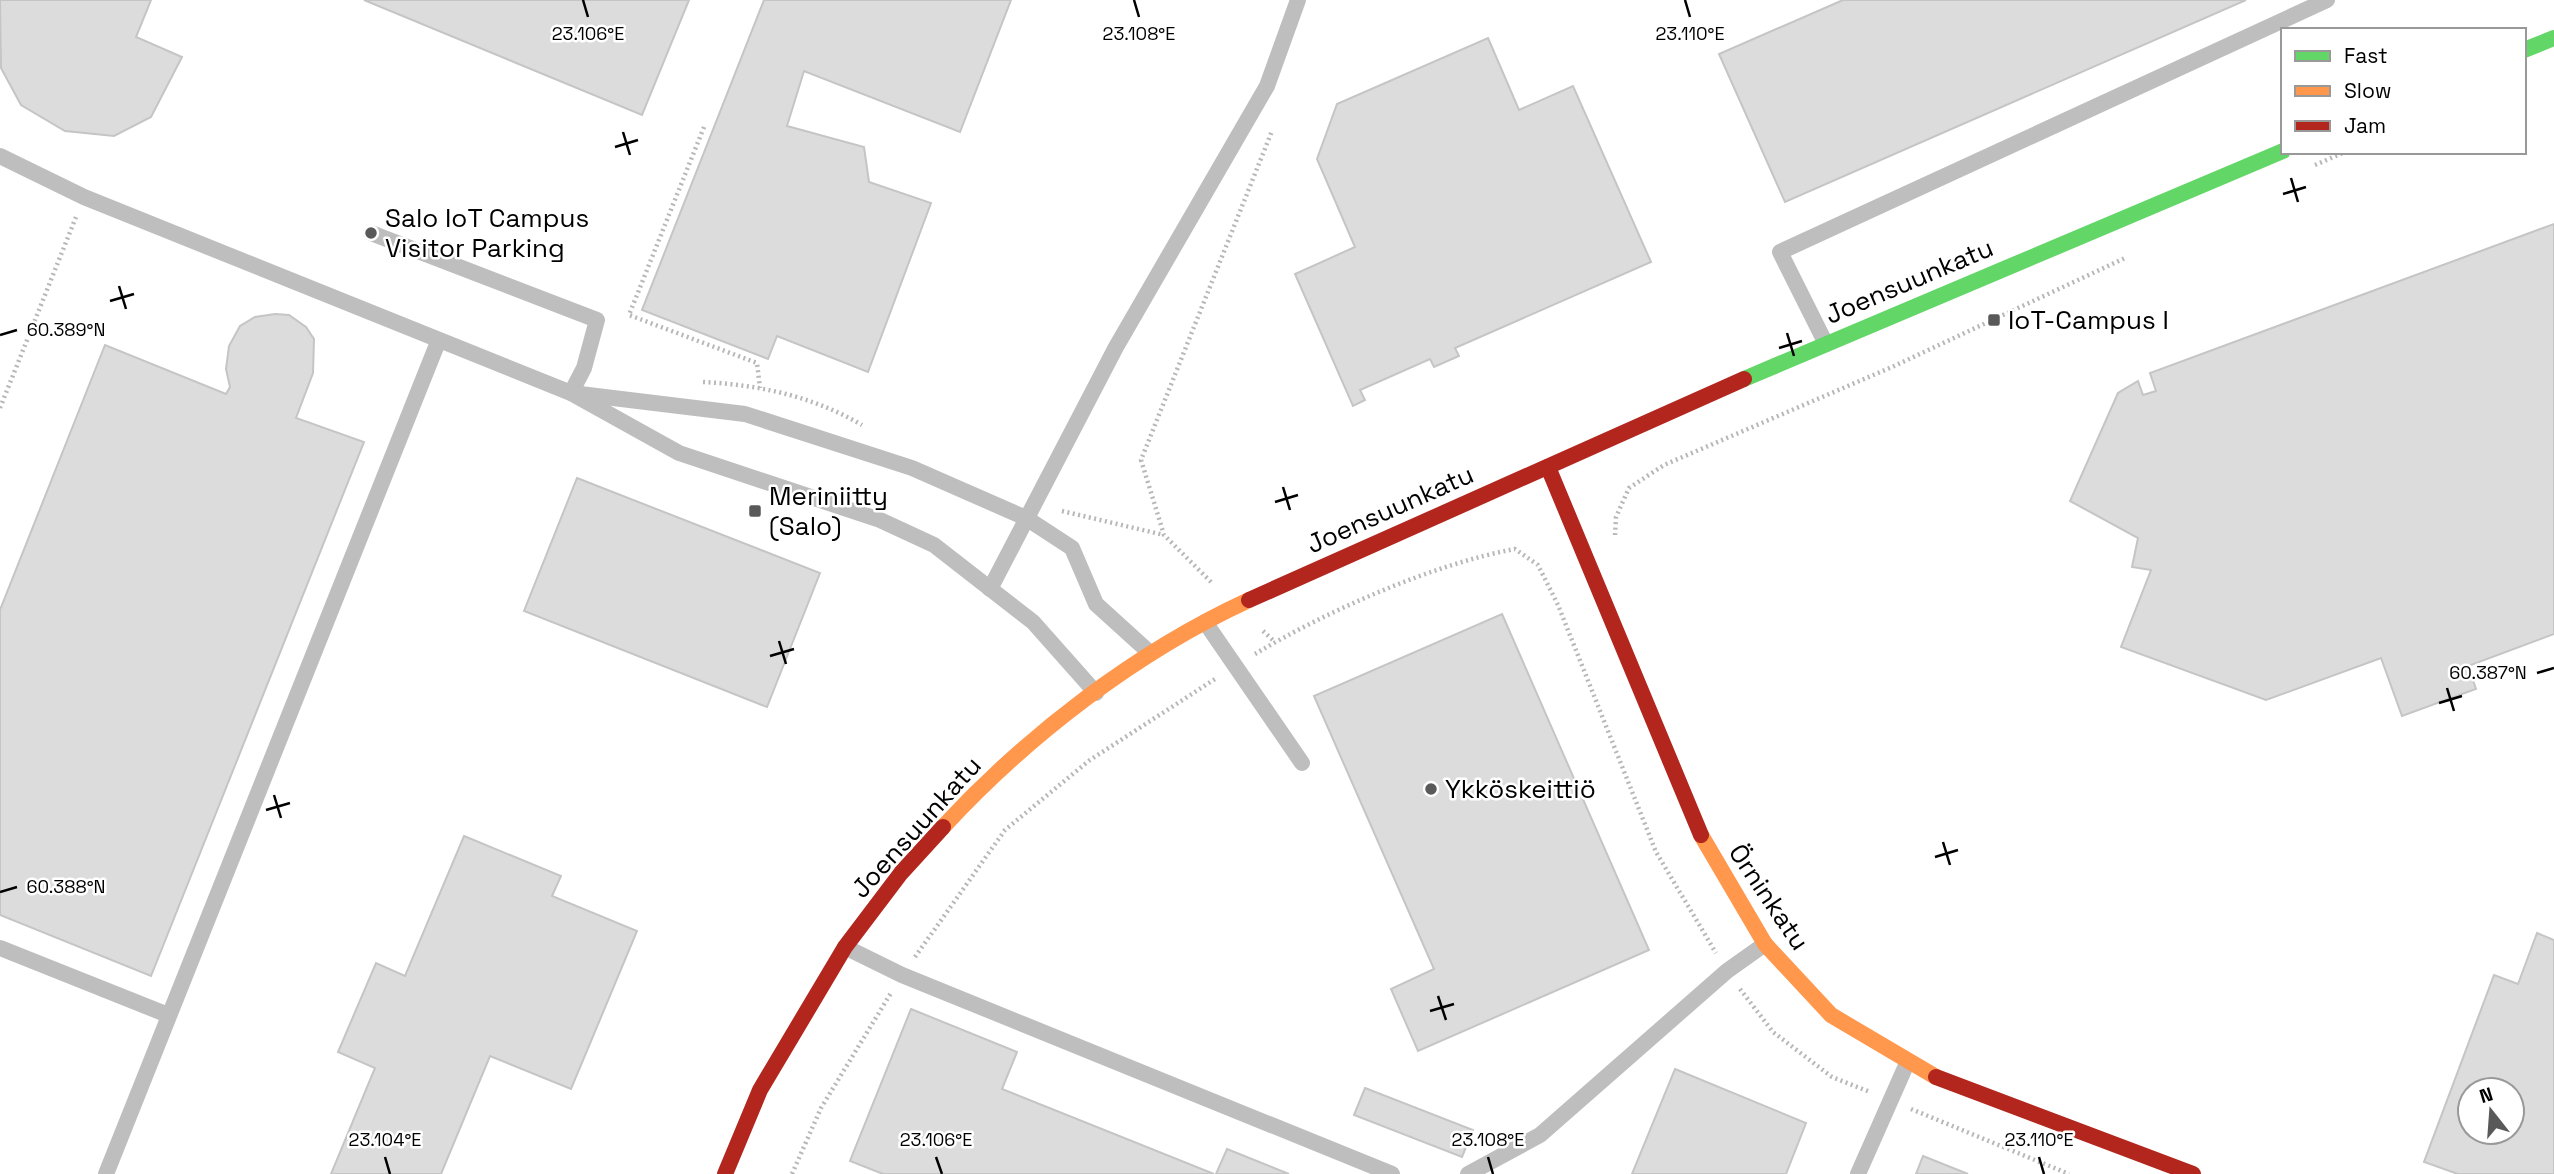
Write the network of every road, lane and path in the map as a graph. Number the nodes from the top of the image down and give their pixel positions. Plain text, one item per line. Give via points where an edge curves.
1 (1298, 0) edge
2 (2327, 0) edge
3 (2554, 38) edge
4 (2526, 49) edge
5 (704, 127) dead end
6 (1273, 128) dead end
7 (2281, 152) edge
8 (2340, 154) edge
9 (0, 156) edge
10 (2312, 166) dead end
11 (84, 197) junction
12 (371, 233) dead end
13 (2134, 254) dead end
14 (438, 342) junction
15 (1826, 344) junction
16 (698, 382) dead end
17 (760, 388) junction
18 (571, 393) junction
19 (0, 408) edge
20 (835, 409) dead end
21 (1548, 467) junction
22 (1026, 518) junction
23 (1615, 546) dead end
24 (990, 589) junction
25 (1597, 591) junction
26 (1558, 605) junction
27 (1236, 606) junction
28 (1205, 622) junction
29 (1275, 642) junction
30 (1150, 653) junction
31 (1235, 666) junction
32 (1096, 693) junction
33 (1302, 763) dead end
34 (1765, 944) junction
35 (845, 947) junction
36 (0, 948) edge
37 (1727, 971) junction
38 (902, 975) junction
39 (168, 1015) junction
40 (1908, 1061) junction
41 (1891, 1101) junction
42 (106, 1174) edge
43 (724, 1174) edge
44 (792, 1174) edge
45 (1392, 1174) edge
46 (1468, 1174) edge
47 (1858, 1174) edge
48 (2068, 1174) edge
49 (2193, 1174) edge

1 - 22 lane via 1267,86 1116,347
2 - 15 lane via 1780,252
3 - 4 street
5 - 17 path via 629,315 757,363
6 - 27 path via 1141,460 1164,535
7 - 15 street, Joensuunkatu
8 - 10 path
9 - 11 lane
11 - 14 lane
11 - 19 path
12 - 18 lane via 597,320 584,368
13 - 23 path via 1892,367 1664,466 1629,488 1616,517
14 - 18 lane
14 - 39 lane
15 - 21 street, Joensuunkatu
16 - 17 path
17 - 20 path
18 - 22 lane via 745,414 912,468
18 - 24 lane via 679,453 880,520 934,545
21 - 25 street, Örninkatu
21 - 27 street, Joensuunkatu
22 - 24 lane
22 - 30 lane via 1072,548 1096,604
24 - 32 lane via 1033,622
25 - 26 path
25 - 34 street, Örninkatu via 1706,847
26 - 29 path via 1538,565 1515,549 1441,570 1363,600
26 - 37 path via 1656,852
27 - 28 street, Joensuunkatu
27 - 29 path
28 - 30 street, Joensuunkatu
28 - 31 lane
29 - 31 path
30 - 32 street, Joensuunkatu
31 - 33 lane
31 - 38 path via 1090,760 1005,830
32 - 35 street, Joensuunkatu via 977,790 901,873
34 - 37 lane
34 - 40 street, Örninkatu via 1831,1016
35 - 38 lane
35 - 43 street, Joensuunkatu via 760,1090
36 - 39 lane
37 - 41 path via 1773,1032 1832,1077
37 - 46 lane via 1540,1135
38 - 44 path via 821,1108
38 - 45 lane
39 - 42 lane
40 - 41 lane
40 - 49 street, Örninkatu via 1930,1075
41 - 47 lane
41 - 48 path

